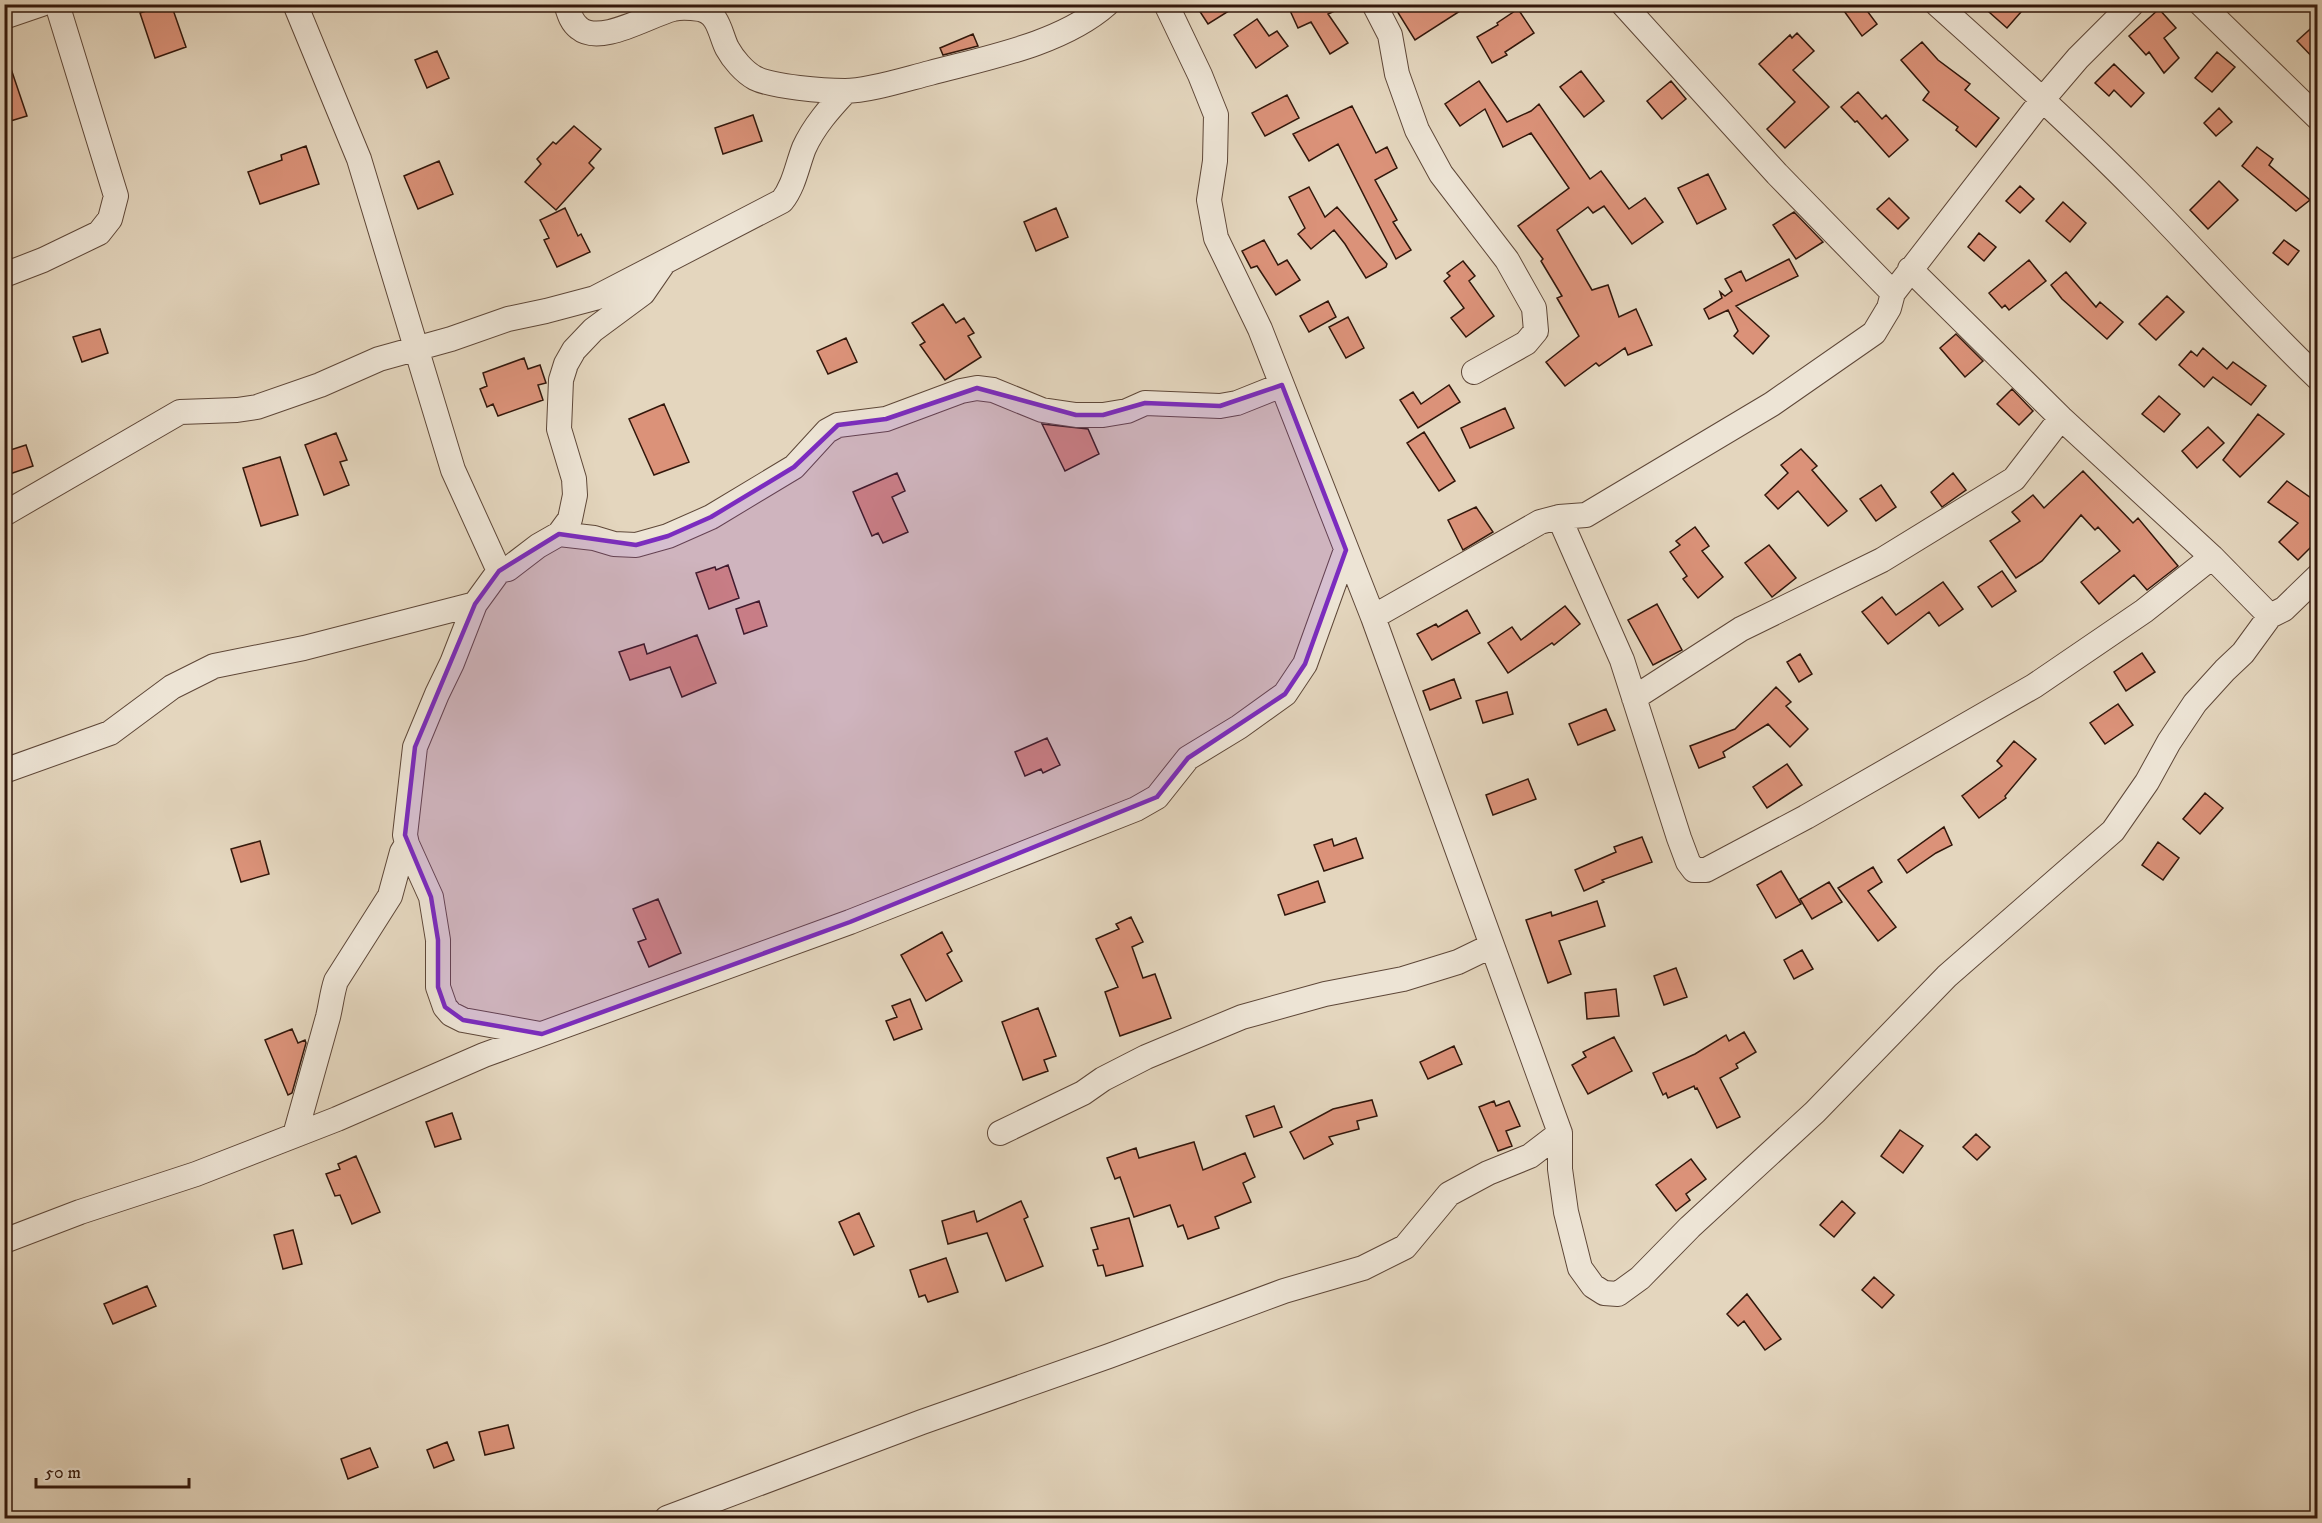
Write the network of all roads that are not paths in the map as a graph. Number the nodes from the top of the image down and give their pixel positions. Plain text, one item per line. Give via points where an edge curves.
1 (42, 4) edge
2 (57, 4) edge
3 (295, 4) edge
4 (566, 4) edge
5 (1107, 4) edge
6 (1166, 4) edge
7 (1374, 4) edge
8 (1623, 4) edge
9 (1937, 4) edge
10 (2132, 4) edge
11 (2201, 4) edge
12 (4, 18) edge
13 (846, 91) junction
14 (2043, 99) junction
15 (2318, 118) edge
16 (667, 260) junction
17 (1911, 269) junction
18 (4, 274) edge
19 (1893, 293) junction
20 (417, 348) junction
21 (1474, 372) dead end
22 (2318, 378) edge
23 (1282, 385) junction
24 (2061, 418) junction
25 (4, 514) edge
26 (1559, 517) junction
27 (559, 534) junction
28 (1346, 550) junction
29 (2212, 557) junction
30 (499, 571) junction
31 (2318, 576) edge
32 (475, 604) junction
33 (2270, 616) junction
34 (1373, 617) junction
35 (1634, 698) junction
36 (6, 767) edge
37 (406, 844) junction
38 (1491, 946) junction
39 (542, 1034) junction
40 (1000, 1133) dead end
41 (1560, 1133) junction
42 (296, 1135) junction
43 (4, 1241) edge
44 (667, 1518) edge

1 - 12 street
2 - 18 street via 116,196 110,219 99,233
3 - 20 street via 359,159
4 - 13 street via 571,20 579,29 592,34 675,8 710,12 728,50 757,79
5 - 13 street via 1072,27 1019,50
6 - 23 street via 1216,115 1209,200 1216,238
7 - 21 street via 1390,35 1397,74 1417,130 1441,174 1507,260 1534,308 1536,331 1526,343
8 - 19 street via 1777,174
9 - 14 street
10 - 14 street
11 - 15 street
13 - 16 street via 825,113 805,146 782,201
14 - 17 street
14 - 22 street
16 - 20 street via 594,297
16 - 27 street via 643,293 593,330 566,364 561,380 559,429 575,495 570,519
17 - 19 street
17 - 24 street
19 - 26 street via 1874,333 1772,404 1586,515
20 - 25 street via 257,407 180,412
20 - 30 street via 453,470
23 - 27 street via 1236,404 1145,403 1126,411 1076,416 1042,410 993,390 961,391 886,419 838,425 827,431 794,466 711,517 668,536 636,545
23 - 28 street
24 - 29 street
24 - 35 street via 2014,479 1882,560 1741,629
26 - 34 street via 1540,522
26 - 35 street via 1622,660
27 - 30 street via 508,569
28 - 34 street
28 - 39 street via 1305,664 1285,694 1188,758 1157,797 1136,809 850,922
29 - 33 street
29 - 35 street via 2144,611 2034,686 1706,870 1694,870 1689,862
30 - 32 street
31 - 33 street via 2284,609
32 - 36 street via 304,648 214,666 171,687 110,733
32 - 37 street via 415,747
33 - 41 street via 2243,653 2195,703 2113,831 1947,976 1815,1112 1640,1278 1618,1294 1604,1293 1593,1286 1580,1268 1561,1180
34 - 38 street
37 - 39 street via 431,897 438,940 438,987 451,1014 462,1020
37 - 42 street via 390,896 330,996 329,1015
38 - 40 street via 1458,962 1403,979 1325,994 1242,1017 1146,1057
38 - 41 street
39 - 42 street
41 - 44 street via 1530,1156 1449,1194 1405,1247 1363,1268 1284,1291
42 - 43 street

